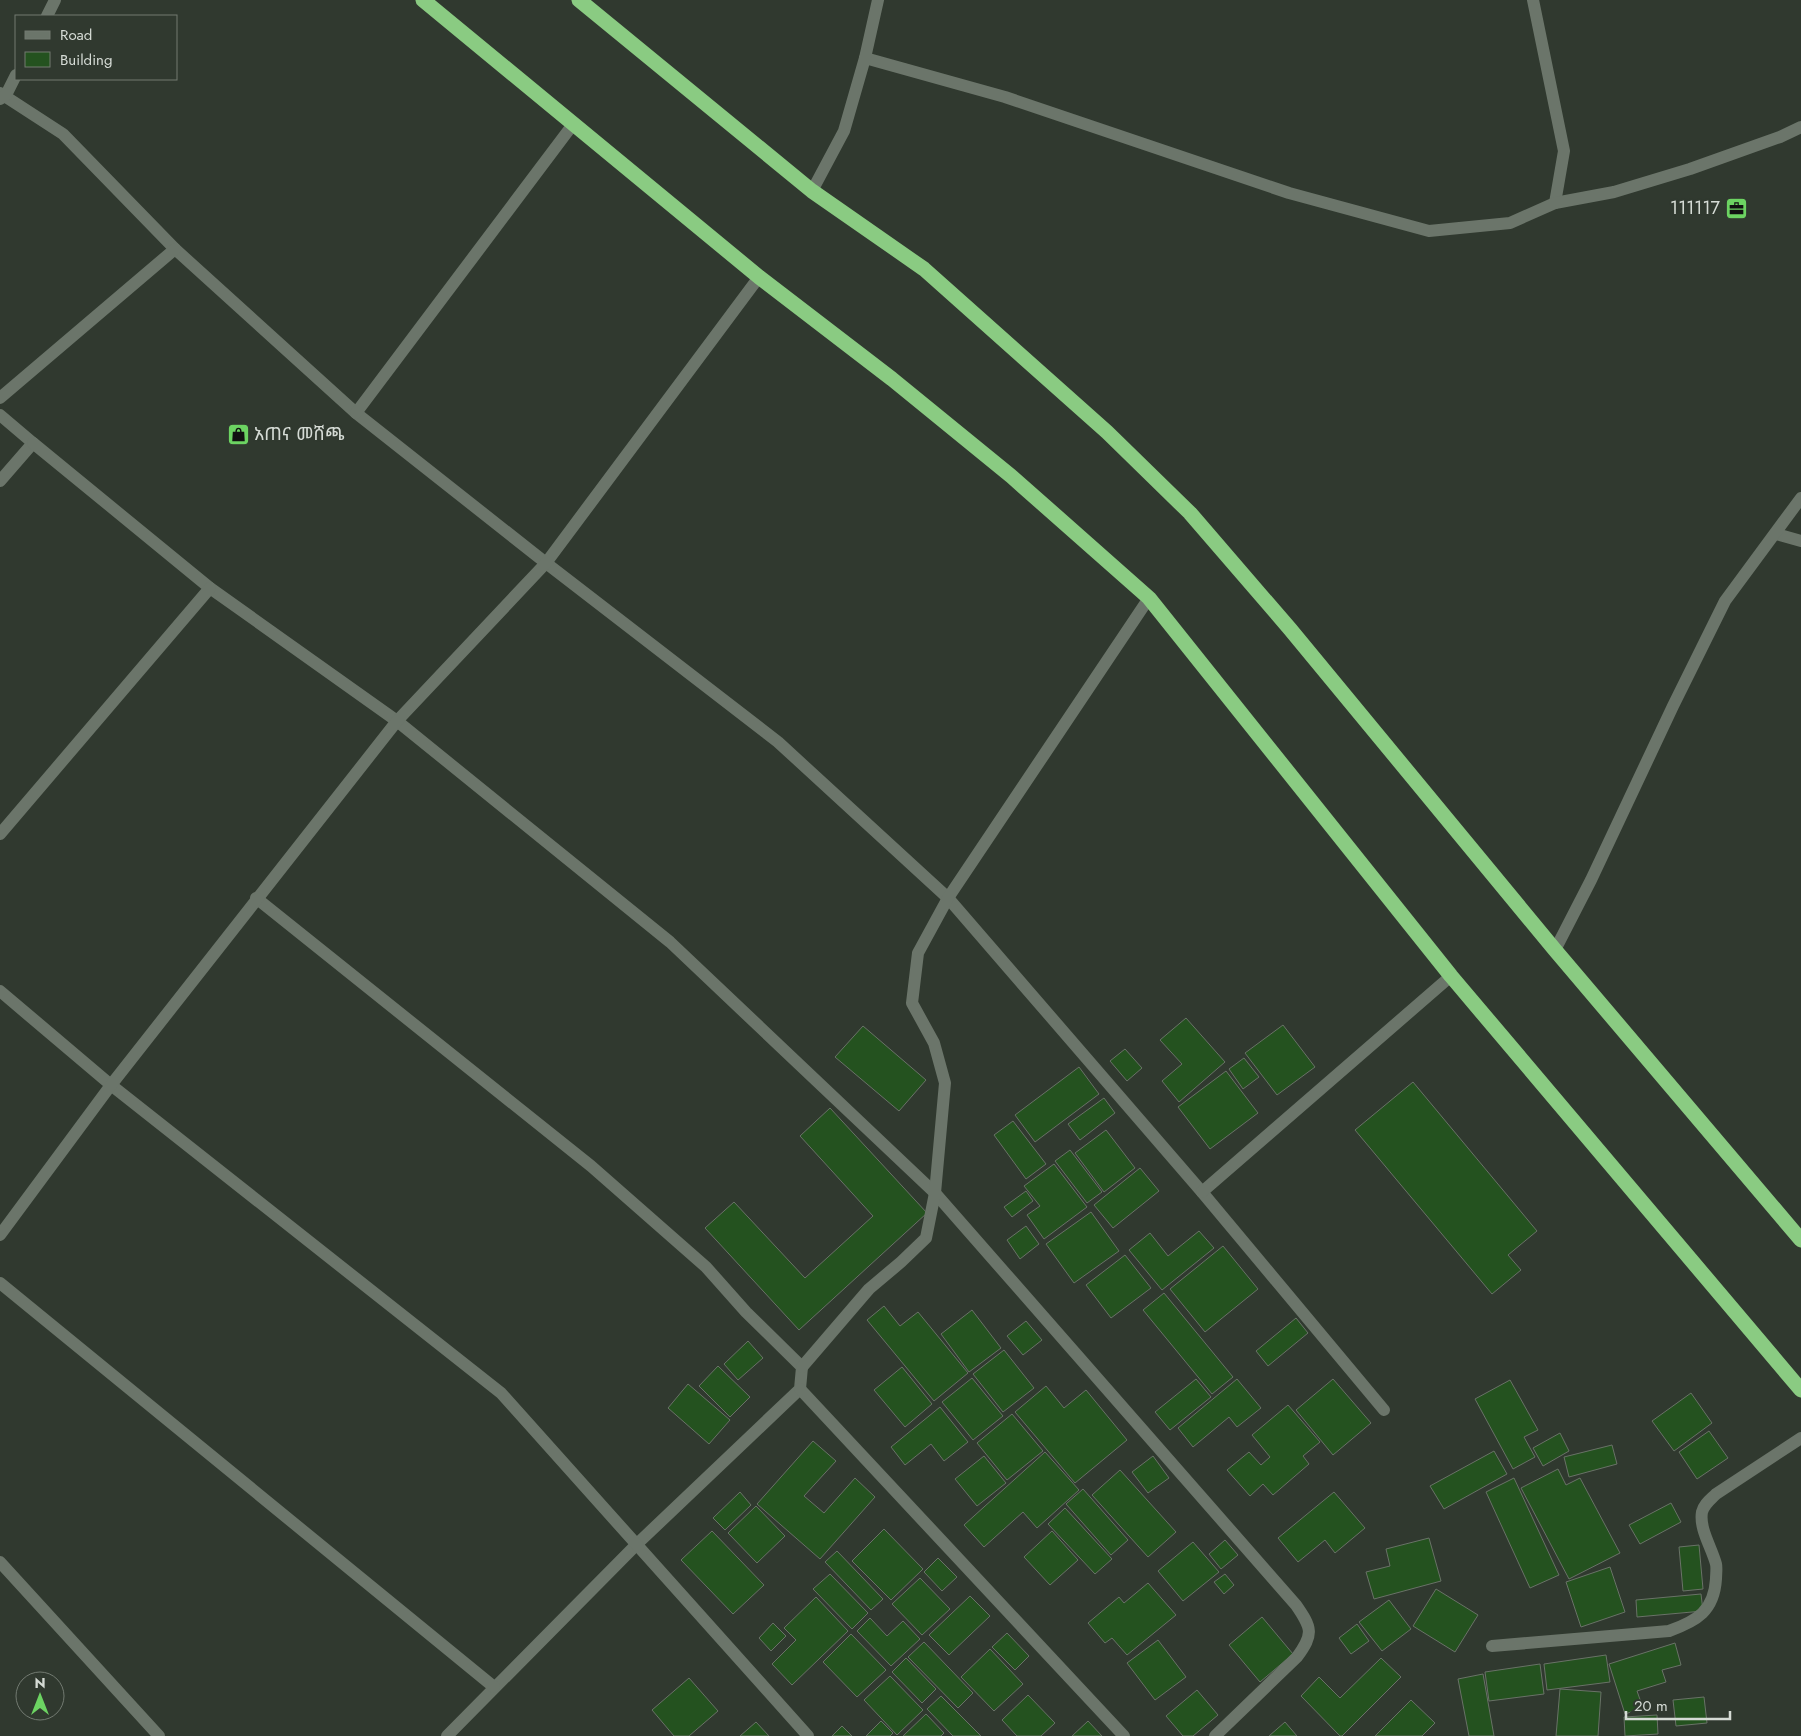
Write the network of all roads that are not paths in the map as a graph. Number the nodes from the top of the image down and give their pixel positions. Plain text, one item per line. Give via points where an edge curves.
1 (56, 0) edge
2 (423, 0) edge
3 (579, 0) edge
4 (878, 0) edge
5 (1533, 0) edge
6 (48, 15) edge
7 (865, 58) junction
8 (15, 76) edge
9 (2, 96) edge
10 (574, 123) junction
11 (1801, 127) edge
12 (812, 191) junction
13 (1555, 203) junction
14 (175, 249) junction
15 (759, 277) junction
16 (0, 398) edge
17 (356, 413) junction
18 (0, 415) edge
19 (33, 443) junction
20 (0, 481) edge
21 (1801, 498) edge
22 (1776, 534) junction
23 (1801, 541) edge
24 (546, 563) junction
25 (210, 588) junction
26 (1149, 598) junction
27 (397, 721) junction
28 (0, 834) edge
29 (256, 898) junction
30 (948, 898) junction
31 (1555, 950) junction
32 (1451, 976) junction
33 (0, 991) edge
34 (111, 1085) junction
35 (1202, 1192) junction
36 (935, 1193) junction
37 (0, 1235) edge
38 (1801, 1240) edge
39 (0, 1283) edge
40 (802, 1367) junction
41 (800, 1389) junction
42 (1801, 1390) edge
43 (1384, 1410) dead end
44 (1801, 1438) edge
45 (637, 1544) junction
46 (0, 1562) edge
47 (1492, 1646) dead end
48 (494, 1687) junction
49 (453, 1734) edge
50 (159, 1736) edge
51 (808, 1736) edge
52 (1124, 1736) edge
53 (1215, 1736) edge

1 - 6 street
2 - 10 highway
3 - 12 highway
4 - 7 street
5 - 13 street via 1564,151
7 - 12 street via 844,131
7 - 13 street via 1005,97 1288,194 1429,231 1510,223
8 - 9 street
9 - 14 street via 63,134
10 - 15 highway
10 - 17 street
11 - 13 street via 1690,169 1614,192
12 - 31 highway via 924,269 1107,432 1190,513 1297,636
14 - 16 street
14 - 17 street
15 - 24 street
15 - 26 highway via 1011,476
17 - 24 street
18 - 19 street
19 - 20 street
19 - 25 street
21 - 22 street
22 - 23 street
22 - 31 street via 1725,601
24 - 27 street
24 - 30 street via 778,742
25 - 27 street
25 - 28 street
26 - 30 street
26 - 32 highway
27 - 29 street
27 - 36 street via 670,942
29 - 34 street
29 - 40 street via 591,1166 706,1267
30 - 35 street
30 - 36 street via 918,953 912,1003 934,1043 946,1083
31 - 38 highway
32 - 35 street
32 - 42 highway
33 - 34 street
34 - 37 street
34 - 45 street via 501,1393
35 - 43 street
36 - 40 street via 926,1238 869,1289
36 - 53 street via 1308,1622 1307,1643 1297,1657
39 - 48 street
40 - 41 street
41 - 45 street
41 - 52 street
44 - 47 street via 1704,1505 1701,1514 1704,1531 1717,1566 1716,1587 1709,1607 1700,1617 1669,1631
45 - 48 street
45 - 51 street
46 - 50 street
48 - 49 street

